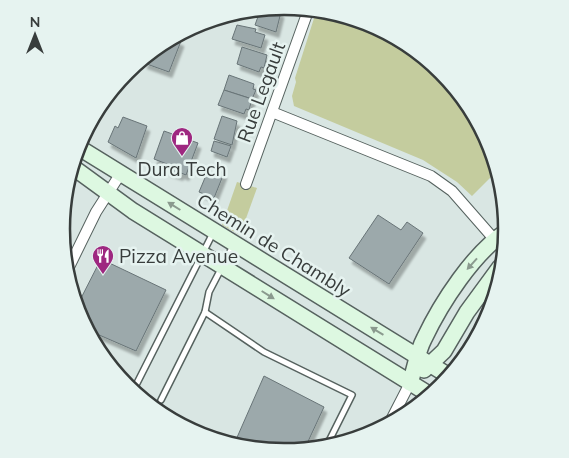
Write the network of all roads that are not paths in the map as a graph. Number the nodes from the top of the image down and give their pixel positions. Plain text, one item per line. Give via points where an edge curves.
1 (306, 16) edge
2 (272, 112) junction
3 (86, 151) edge
4 (79, 171) edge
5 (120, 173) junction
6 (246, 184) dead end
7 (109, 192) junction
8 (214, 232) junction
9 (498, 232) edge
10 (498, 238) edge
11 (234, 244) junction
12 (201, 253) junction
13 (73, 260) edge
14 (222, 266) junction
15 (492, 278) edge
16 (205, 312) junction
17 (424, 360) junction
18 (443, 372) edge
19 (136, 383) edge
20 (410, 383) junction
21 (424, 392) edge
22 (161, 400) dead end
23 (395, 412) edge
24 (330, 438) edge

1 - 2 street, Rue Legault
2 - 6 street, Rue Legault
2 - 9 street via 431,176
3 - 5 main road, Chemin de Chambly
4 - 7 main road
5 - 7 street
8 -> 5 main road, Chemin de Chambly
7 - 12 main road via 133,211
7 - 13 street
8 - 11 main road, Chemin de Chambly
8 - 12 lane
10 -> 17 main road via 465,272 423,340
11 - 14 lane
17 -> 11 main road, Chemin de Chambly
12 - 14 main road
12 - 19 lane
14 - 16 lane via 209,292
14 -> 20 main road
15 - 17 main road via 444,351
16 - 22 lane
16 - 24 lane via 264,352 352,395
17 - 18 main road, Chemin de Chambly
17 - 20 main road
20 - 21 main road
20 - 23 street

